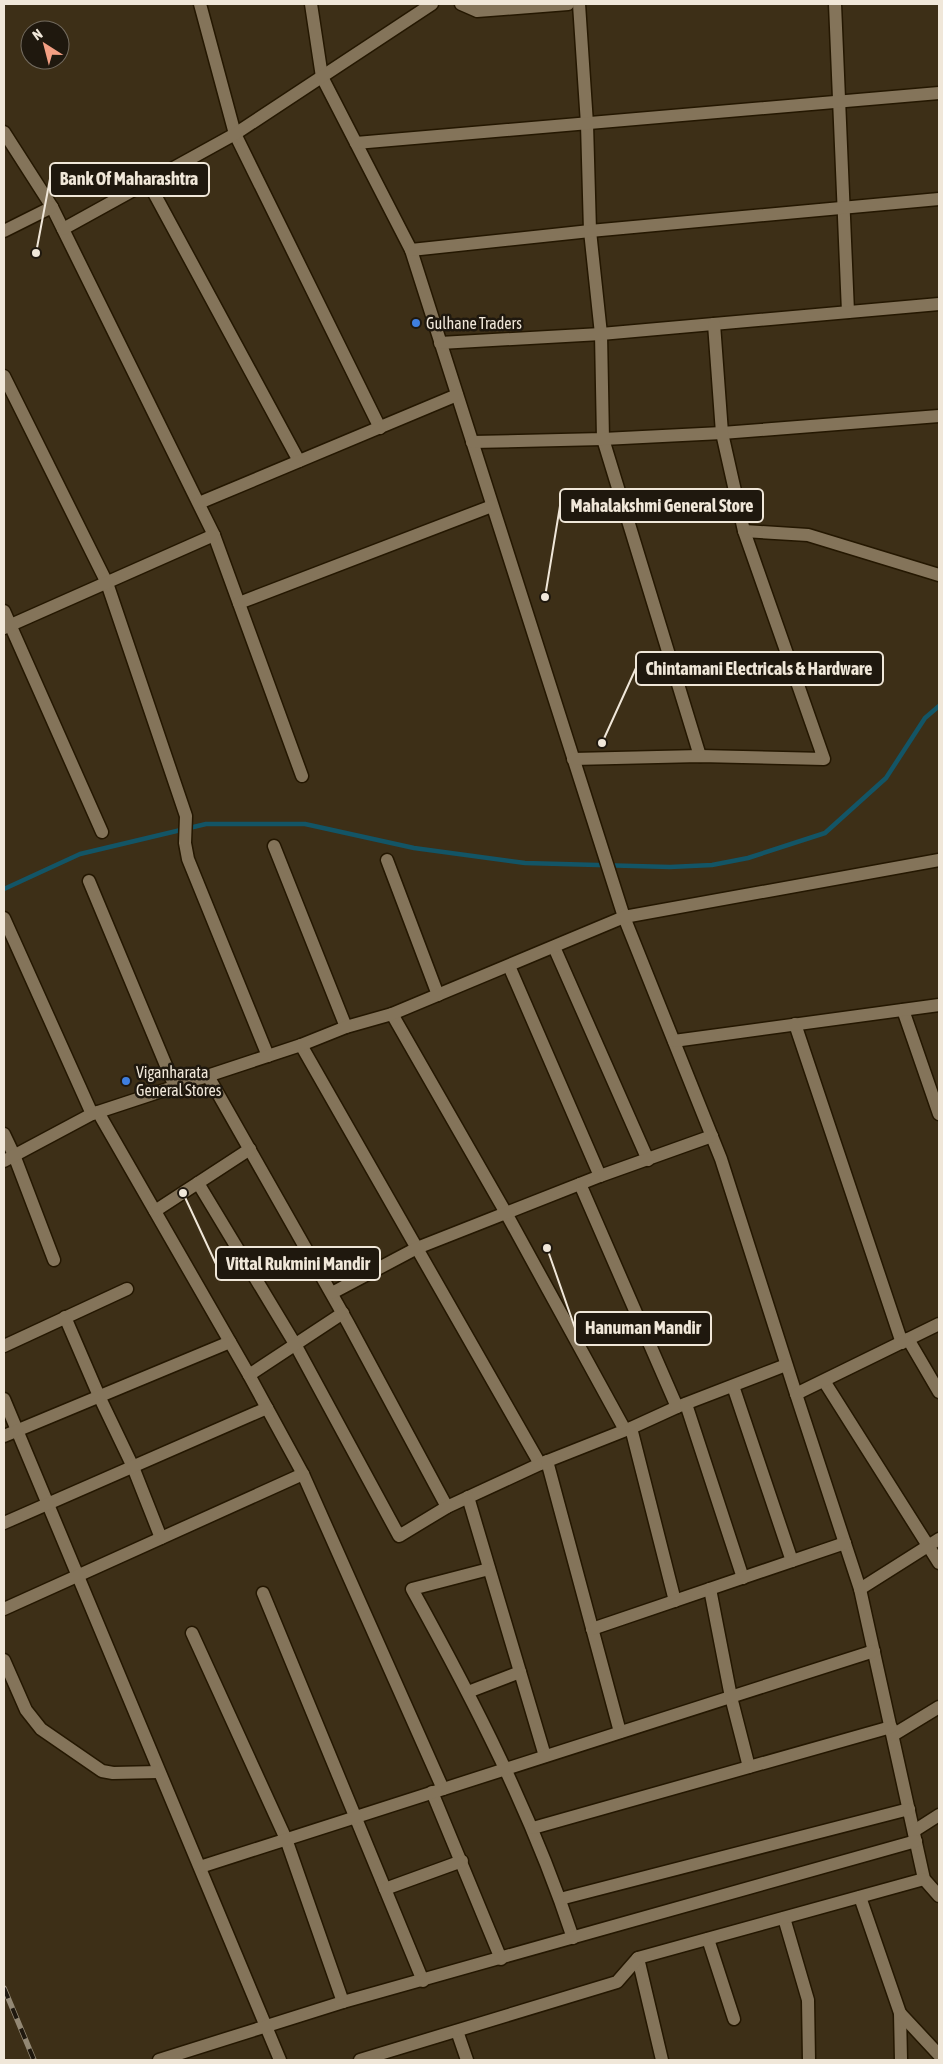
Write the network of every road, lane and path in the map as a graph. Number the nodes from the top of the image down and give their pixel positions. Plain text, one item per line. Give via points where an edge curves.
1 (200, 4) edge
2 (311, 4) edge
3 (432, 4) edge
4 (461, 4) edge
5 (568, 4) edge
6 (579, 4) edge
7 (835, 4) edge
8 (322, 77) junction
9 (939, 93) edge
10 (838, 102) junction
11 (587, 124) junction
12 (4, 132) edge
13 (235, 134) junction
14 (356, 143) junction
15 (148, 182) junction
16 (939, 199) edge
17 (52, 207) junction
18 (844, 208) junction
19 (63, 229) junction
20 (4, 230) edge
21 (590, 231) junction
22 (411, 250) junction
23 (939, 304) edge
24 (848, 312) junction
25 (714, 324) junction
26 (601, 334) junction
27 (440, 343) junction
28 (4, 376) edge
29 (457, 395) junction
30 (939, 416) edge
31 (380, 428) junction
32 (722, 433) junction
33 (603, 440) junction
34 (472, 442) junction
35 (299, 461) junction
36 (199, 503) junction
37 (492, 506) junction
38 (744, 531) junction
39 (214, 535) junction
40 (939, 575) edge
41 (107, 583) junction
42 (239, 603) junction
43 (4, 611) edge
44 (7, 627) edge
45 (700, 756) junction
46 (573, 759) junction
47 (302, 776) dead end
48 (102, 832) dead end
49 (274, 846) dead end
50 (387, 860) dead end
51 (939, 860) edge
52 (89, 881) dead end
53 (624, 917) junction
54 (4, 918) edge
55 (554, 947) junction
56 (509, 966) junction
57 (438, 996) junction
58 (939, 1005) edge
59 (903, 1010) junction
60 (392, 1014) junction
61 (795, 1024) junction
62 (346, 1027) junction
63 (674, 1041) junction
64 (302, 1046) junction
65 (268, 1056) junction
66 (208, 1076) junction
67 (174, 1087) junction
68 (95, 1113) junction
69 (939, 1114) edge
70 (4, 1134) edge
71 (712, 1136) junction
72 (250, 1149) junction
73 (9, 1158) edge
74 (648, 1160) junction
75 (600, 1176) junction
76 (198, 1183) junction
77 (580, 1184) junction
78 (155, 1211) junction
79 (506, 1213) junction
80 (417, 1248) junction
81 (54, 1260) dead end
82 (127, 1289) dead end
83 (332, 1293) junction
84 (343, 1313) junction
85 (65, 1317) junction
86 (939, 1324) edge
87 (905, 1341) junction
88 (230, 1342) junction
89 (295, 1344) junction
90 (4, 1346) edge
91 (786, 1365) junction
92 (249, 1375) junction
93 (824, 1381) junction
94 (733, 1386) junction
95 (939, 1392) edge
96 (796, 1394) junction
97 (99, 1396) junction
98 (4, 1399) edge
99 (681, 1406) junction
100 (267, 1408) junction
101 (628, 1429) junction
102 (17, 1430) junction
103 (4, 1436) edge
104 (544, 1463) junction
105 (133, 1467) junction
106 (303, 1474) junction
107 (468, 1497) junction
108 (47, 1505) junction
109 (447, 1507) junction
110 (4, 1523) edge
111 (161, 1538) junction
112 (845, 1543) junction
113 (934, 1543) edge
114 (792, 1561) junction
115 (939, 1563) edge
116 (489, 1569) junction
117 (76, 1576) junction
118 (743, 1578) junction
119 (710, 1589) junction
120 (860, 1589) junction
121 (262, 1593) dead end
122 (675, 1601) junction
123 (4, 1609) edge
124 (592, 1629) junction
125 (192, 1634) dead end
126 (874, 1651) junction
127 (4, 1660) edge
128 (520, 1672) junction
129 (468, 1692) junction
130 (731, 1697) junction
131 (939, 1707) edge
132 (892, 1731) junction
133 (620, 1732) junction
134 (545, 1756) junction
135 (749, 1767) junction
136 (506, 1769) junction
137 (159, 1772) junction
138 (438, 1790) junction
139 (909, 1809) junction
140 (939, 1815) edge
141 (354, 1817) junction
142 (533, 1828) junction
143 (915, 1836) junction
144 (286, 1839) junction
145 (462, 1861) junction
146 (200, 1867) junction
147 (924, 1879) junction
148 (385, 1889) junction
149 (939, 1896) edge
150 (860, 1897) junction
151 (560, 1900) junction
152 (784, 1918) junction
153 (573, 1938) junction
154 (708, 1939) junction
155 (638, 1958) junction
156 (501, 1959) junction
157 (423, 1981) junction
158 (343, 2002) junction
159 (900, 2014) junction
160 (734, 2019) dead end
161 (264, 2026) junction
162 (457, 2031) junction
163 (196, 2055) edge
164 (939, 2055) edge
165 (159, 2060) edge
166 (280, 2060) edge
167 (360, 2060) edge
168 (467, 2060) edge
169 (662, 2060) edge
170 (809, 2060) edge
171 (902, 2060) edge

1 - 13 street
2 - 8 street
3 - 8 street
4 - 5 street via 477,11
6 - 11 street
7 - 10 street
8 - 13 street
8 - 14 street
9 - 10 street
10 - 11 street
10 - 18 street
11 - 14 street
11 - 21 street
12 - 17 street
13 - 15 street
13 - 31 street
14 - 22 street
15 - 19 street
15 - 35 street
16 - 18 street
17 - 19 street
17 - 20 street
18 - 21 street
18 - 24 street
19 - 36 street
21 - 22 street
21 - 26 street
22 - 27 street
23 - 24 street
24 - 25 street
25 - 26 street
25 - 32 street
26 - 27 street
26 - 33 street
27 - 29 street
28 - 41 street
29 - 31 street
29 - 34 street
30 - 32 street
31 - 35 street
32 - 33 street
32 - 38 street
33 - 34 street
33 - 45 street
34 - 37 street
35 - 36 street
36 - 39 street
37 - 42 street
37 - 46 street
38 - 40 street via 808,535
38 - 45 street via 824,759
39 - 41 street
39 - 42 street
41 - 44 street
41 - 65 street via 186,816 188,859
42 - 47 street
43 - 44 street
44 - 48 street
45 - 46 street
46 - 53 street
49 - 62 street
50 - 57 street
51 - 53 street
52 - 67 street
53 - 55 street
53 - 63 street
54 - 68 street
55 - 56 street
55 - 74 street
56 - 57 street
56 - 75 street
57 - 60 street
58 - 59 street
59 - 61 street
59 - 69 street
60 - 62 street
60 - 79 street
61 - 63 street
61 - 87 street
62 - 64 street
63 - 71 street
64 - 65 street
64 - 80 street
65 - 66 street
66 - 67 street
66 - 72 street
67 - 68 street
68 - 73 street
68 - 78 street
70 - 73 street
71 - 74 street
71 - 91 street
72 - 76 street
72 - 83 street
73 - 81 street
74 - 75 street
75 - 77 street
76 - 78 street
76 - 89 street
77 - 79 street
77 - 99 street
78 - 88 street
79 - 80 street
79 - 101 street
80 - 83 street
80 - 104 street
82 - 85 street
83 - 84 street
84 - 89 street
84 - 109 street
85 - 90 street
85 - 97 street
86 - 87 street
87 - 93 street
87 - 95 street
88 - 92 street
88 - 97 street
89 - 92 street
89 - 109 street via 399,1536
91 - 94 street
91 - 96 street
92 - 100 street
93 - 96 street
93 - 113 street
94 - 99 street
94 - 114 street
96 - 112 street
97 - 102 street
97 - 105 street
98 - 102 street
99 - 101 street
99 - 118 street
100 - 105 street
100 - 106 street
101 - 104 street
101 - 122 street
102 - 103 street
102 - 108 street
104 - 107 street
104 - 124 street
105 - 108 street
105 - 111 street
106 - 111 street
106 - 138 street
107 - 109 street
107 - 116 street
108 - 110 street
108 - 117 street
111 - 117 street
112 - 114 street
112 - 120 street
113 - 115 street
113 - 120 street
114 - 118 street
116 - 128 street
116 - 129 street via 412,1589
117 - 123 street
117 - 137 street
118 - 119 street
119 - 122 street
119 - 130 street
120 - 126 street
121 - 141 street
122 - 124 street
124 - 133 street
125 - 144 street
126 - 130 street
126 - 132 street
127 - 137 street via 26,1710 42,1729 102,1771
128 - 129 street
128 - 134 street
129 - 136 street
130 - 133 street
130 - 135 street
131 - 132 street
132 - 135 street
132 - 139 street
133 - 134 street
134 - 136 street
135 - 142 street
136 - 138 street
136 - 142 street
137 - 146 street
138 - 141 street
138 - 145 street
139 - 143 street
139 - 151 street
140 - 143 street
141 - 144 street
141 - 148 street
142 - 151 street
143 - 147 street
143 - 153 street
144 - 146 street
144 - 158 street
145 - 148 street
145 - 156 street
146 - 161 street
147 - 149 street
147 - 150 street
148 - 157 street
150 - 152 street
150 - 159 street
151 - 153 street
152 - 154 street
152 - 170 street via 808,2000
153 - 156 street
154 - 155 street
154 - 160 street
155 - 162 street via 617,1982
155 - 169 street
156 - 157 street
157 - 158 street
158 - 161 street
159 - 164 street
159 - 171 street
161 - 163 street
161 - 166 street
162 - 167 street
162 - 168 street
163 - 165 street

